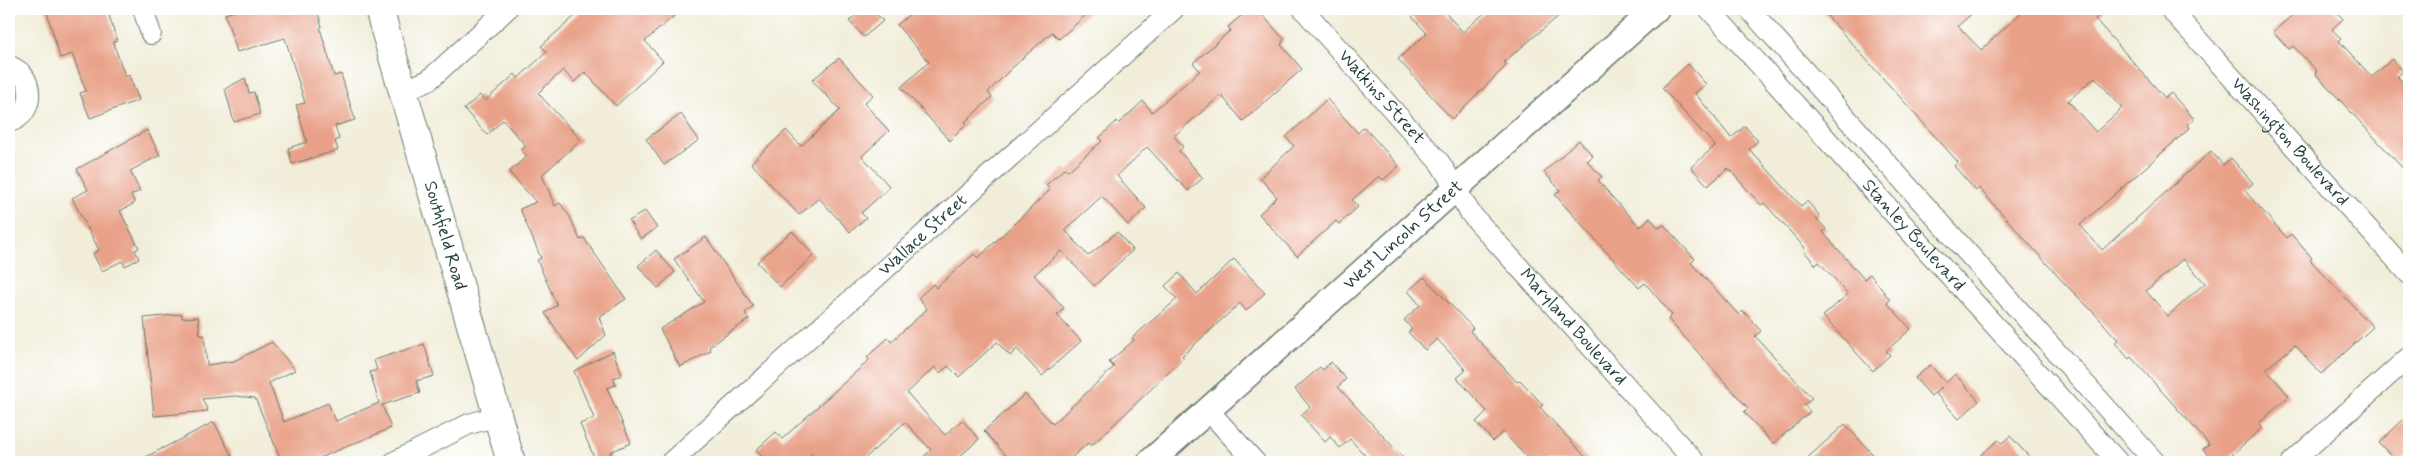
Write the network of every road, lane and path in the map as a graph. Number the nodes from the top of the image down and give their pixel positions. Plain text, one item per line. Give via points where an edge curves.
1 (143, 9) edge
2 (379, 9) edge
3 (507, 9) edge
4 (1174, 9) edge
5 (1303, 9) edge
6 (1656, 9) edge
7 (1709, 9) edge
8 (1749, 9) edge
9 (2170, 9) edge
10 (152, 34) dead end
11 (9, 65) edge
12 (403, 91) junction
13 (9, 122) edge
14 (1456, 187) junction
15 (1987, 274) junction
16 (2409, 274) edge
17 (1966, 294) junction
18 (2409, 356) edge
19 (1208, 410) junction
20 (498, 416) junction
21 (394, 462) edge
22 (511, 462) edge
23 (671, 462) edge
24 (1150, 462) edge
25 (1256, 462) edge
26 (1695, 462) edge
27 (2118, 462) edge
28 (2155, 462) edge
29 (2292, 462) edge

1 - 10 street
2 - 12 main road, Southfield Road
3 - 12 street via 429,80
4 - 23 street, Wallace Street
5 - 14 street, Watkins Street via 1436,158
6 - 14 street, West Lincoln Street
7 - 17 street, Stanley Boulevard
8 - 15 street, Stanley Boulevard
9 - 16 street, Washington Boulevard
11 - 13 street via 21,72 29,90 29,100 17,120
12 - 20 main road, Southfield Road
14 - 19 street, West Lincoln Street
14 - 26 street, Maryland Boulevard via 1471,214
15 - 17 street
15 - 28 street, Stanley Boulevard
17 - 27 street, Stanley Boulevard
18 - 29 street
19 - 24 street, West Lincoln Street
19 - 25 street
20 - 21 street via 469,424
20 - 22 main road, Southfield Road

